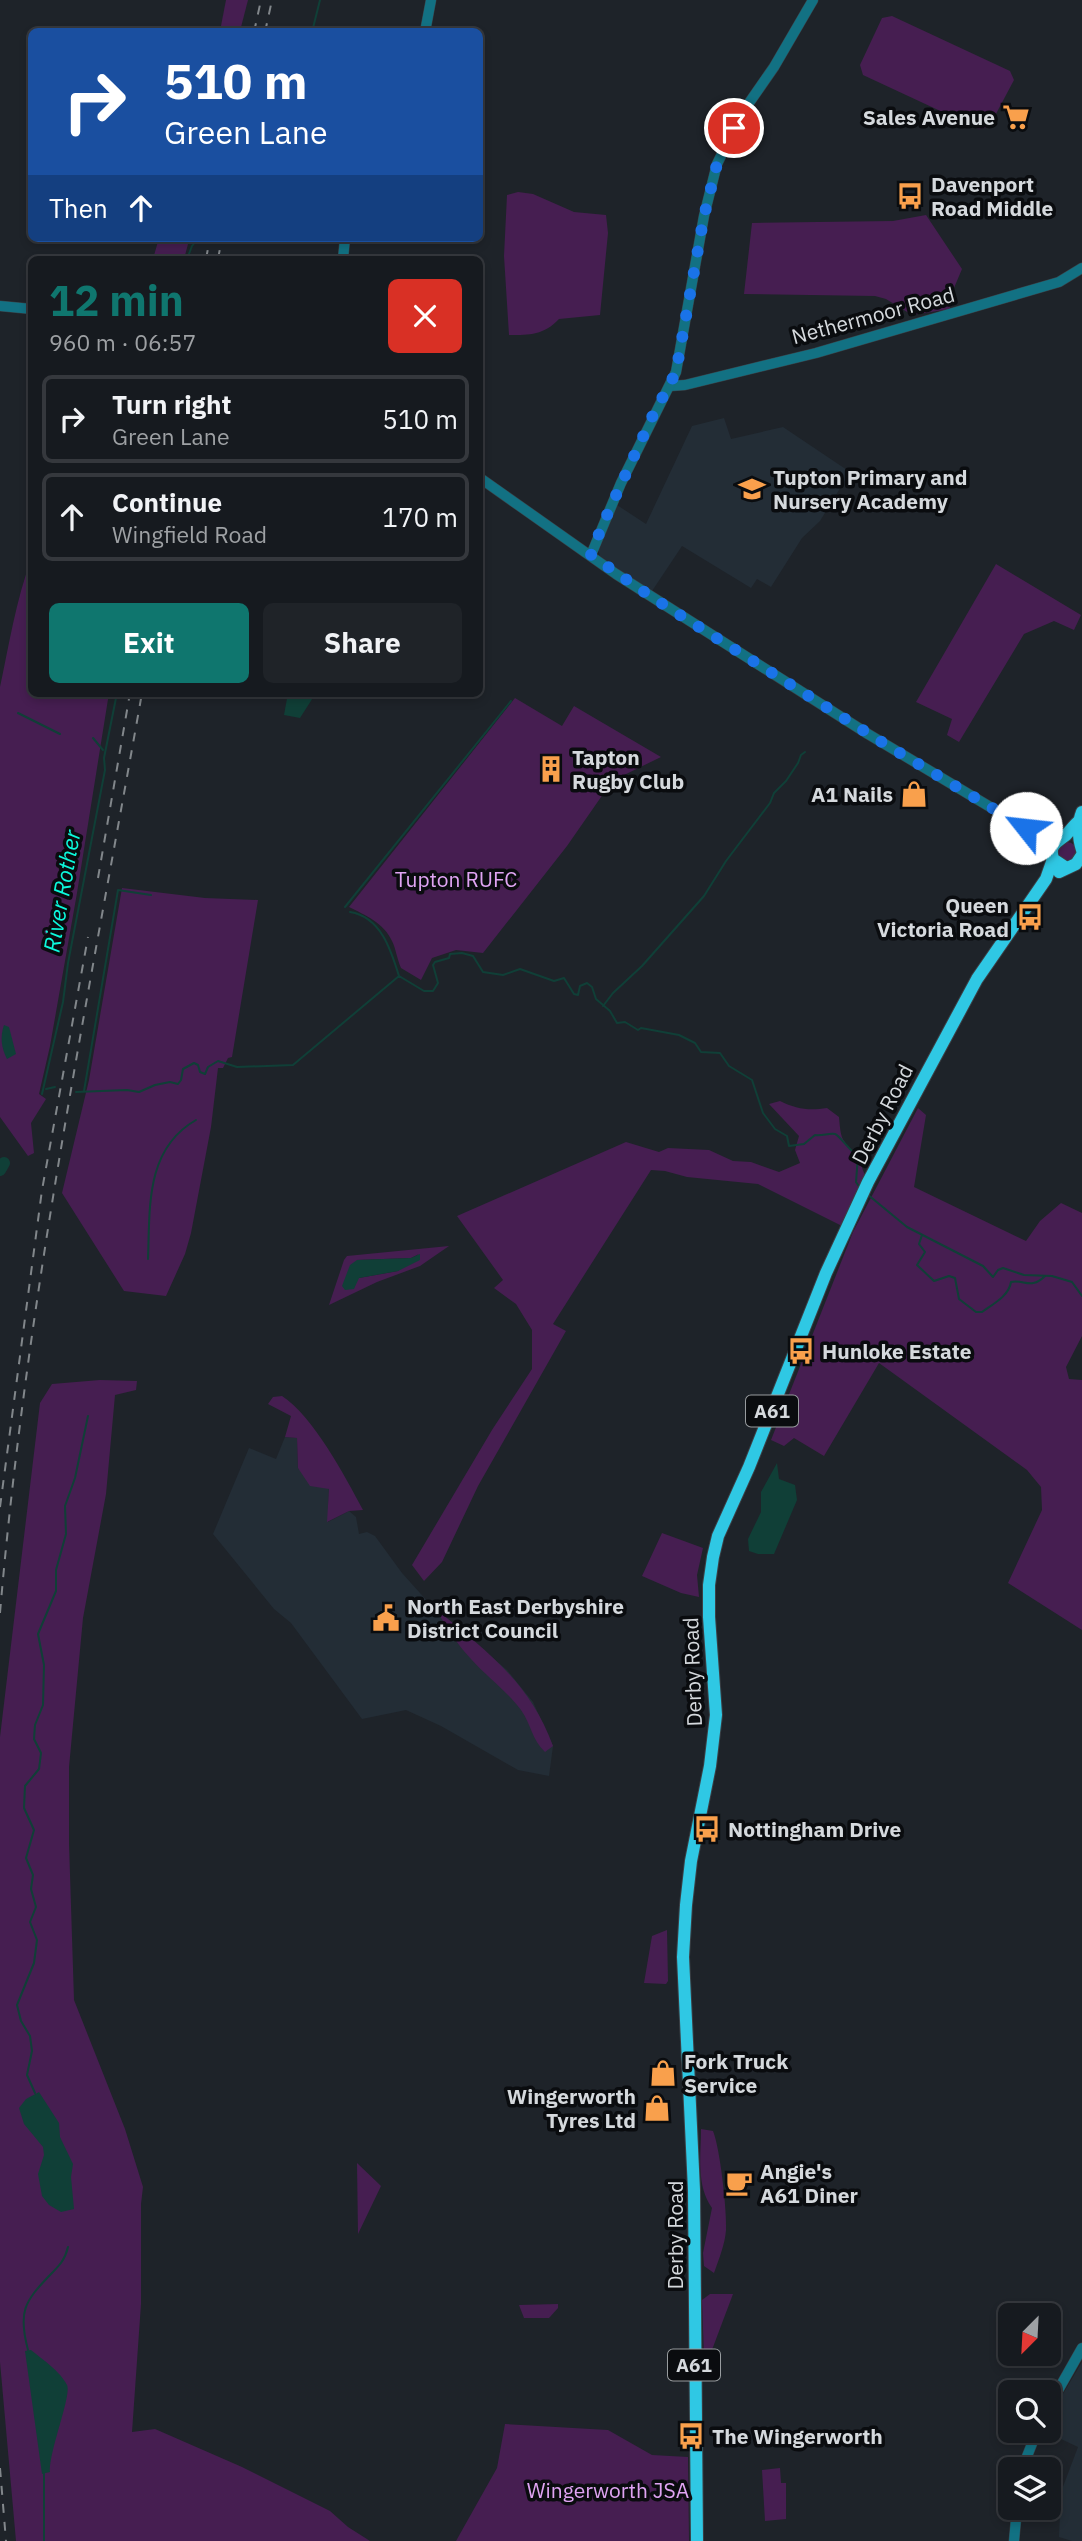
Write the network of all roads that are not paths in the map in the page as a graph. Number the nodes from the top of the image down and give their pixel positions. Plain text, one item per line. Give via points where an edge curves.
1 (431, 0) edge
2 (813, 0) edge
3 (426, 28) edge
4 (1082, 268) edge
5 (0, 306) edge
6 (28, 309) edge
7 (670, 386) junction
8 (483, 480) edge
9 (591, 555) junction
10 (1080, 816) edge
11 (1057, 846) junction
12 (1081, 852) edge
13 (1065, 867) junction
14 (1046, 879) junction
15 (1082, 2348) edge
16 (1061, 2384) edge
17 (1016, 2520) edge
18 (697, 2541) edge
19 (1014, 2541) edge

1 - 3 street
2 - 7 street via 717,164
4 - 7 street, Nethermoor Road via 1059,282 816,353
5 - 6 street
7 - 9 street
8 - 9 street
9 - 11 street via 880,741
10 - 11 highway, A61
10 - 12 highway, A61
11 - 12 highway via 1072,838
11 - 13 highway
11 - 14 highway, Derby Road / A61
12 - 13 highway, Derby Road via 1076,864
13 - 14 highway, Derby Road / A61
14 - 18 highway, Derby Road / A61 via 977,979 868,1182 718,1536 709,1585 716,1715 691,1861 683,1957 694,2190
15 - 16 street
17 - 19 street

